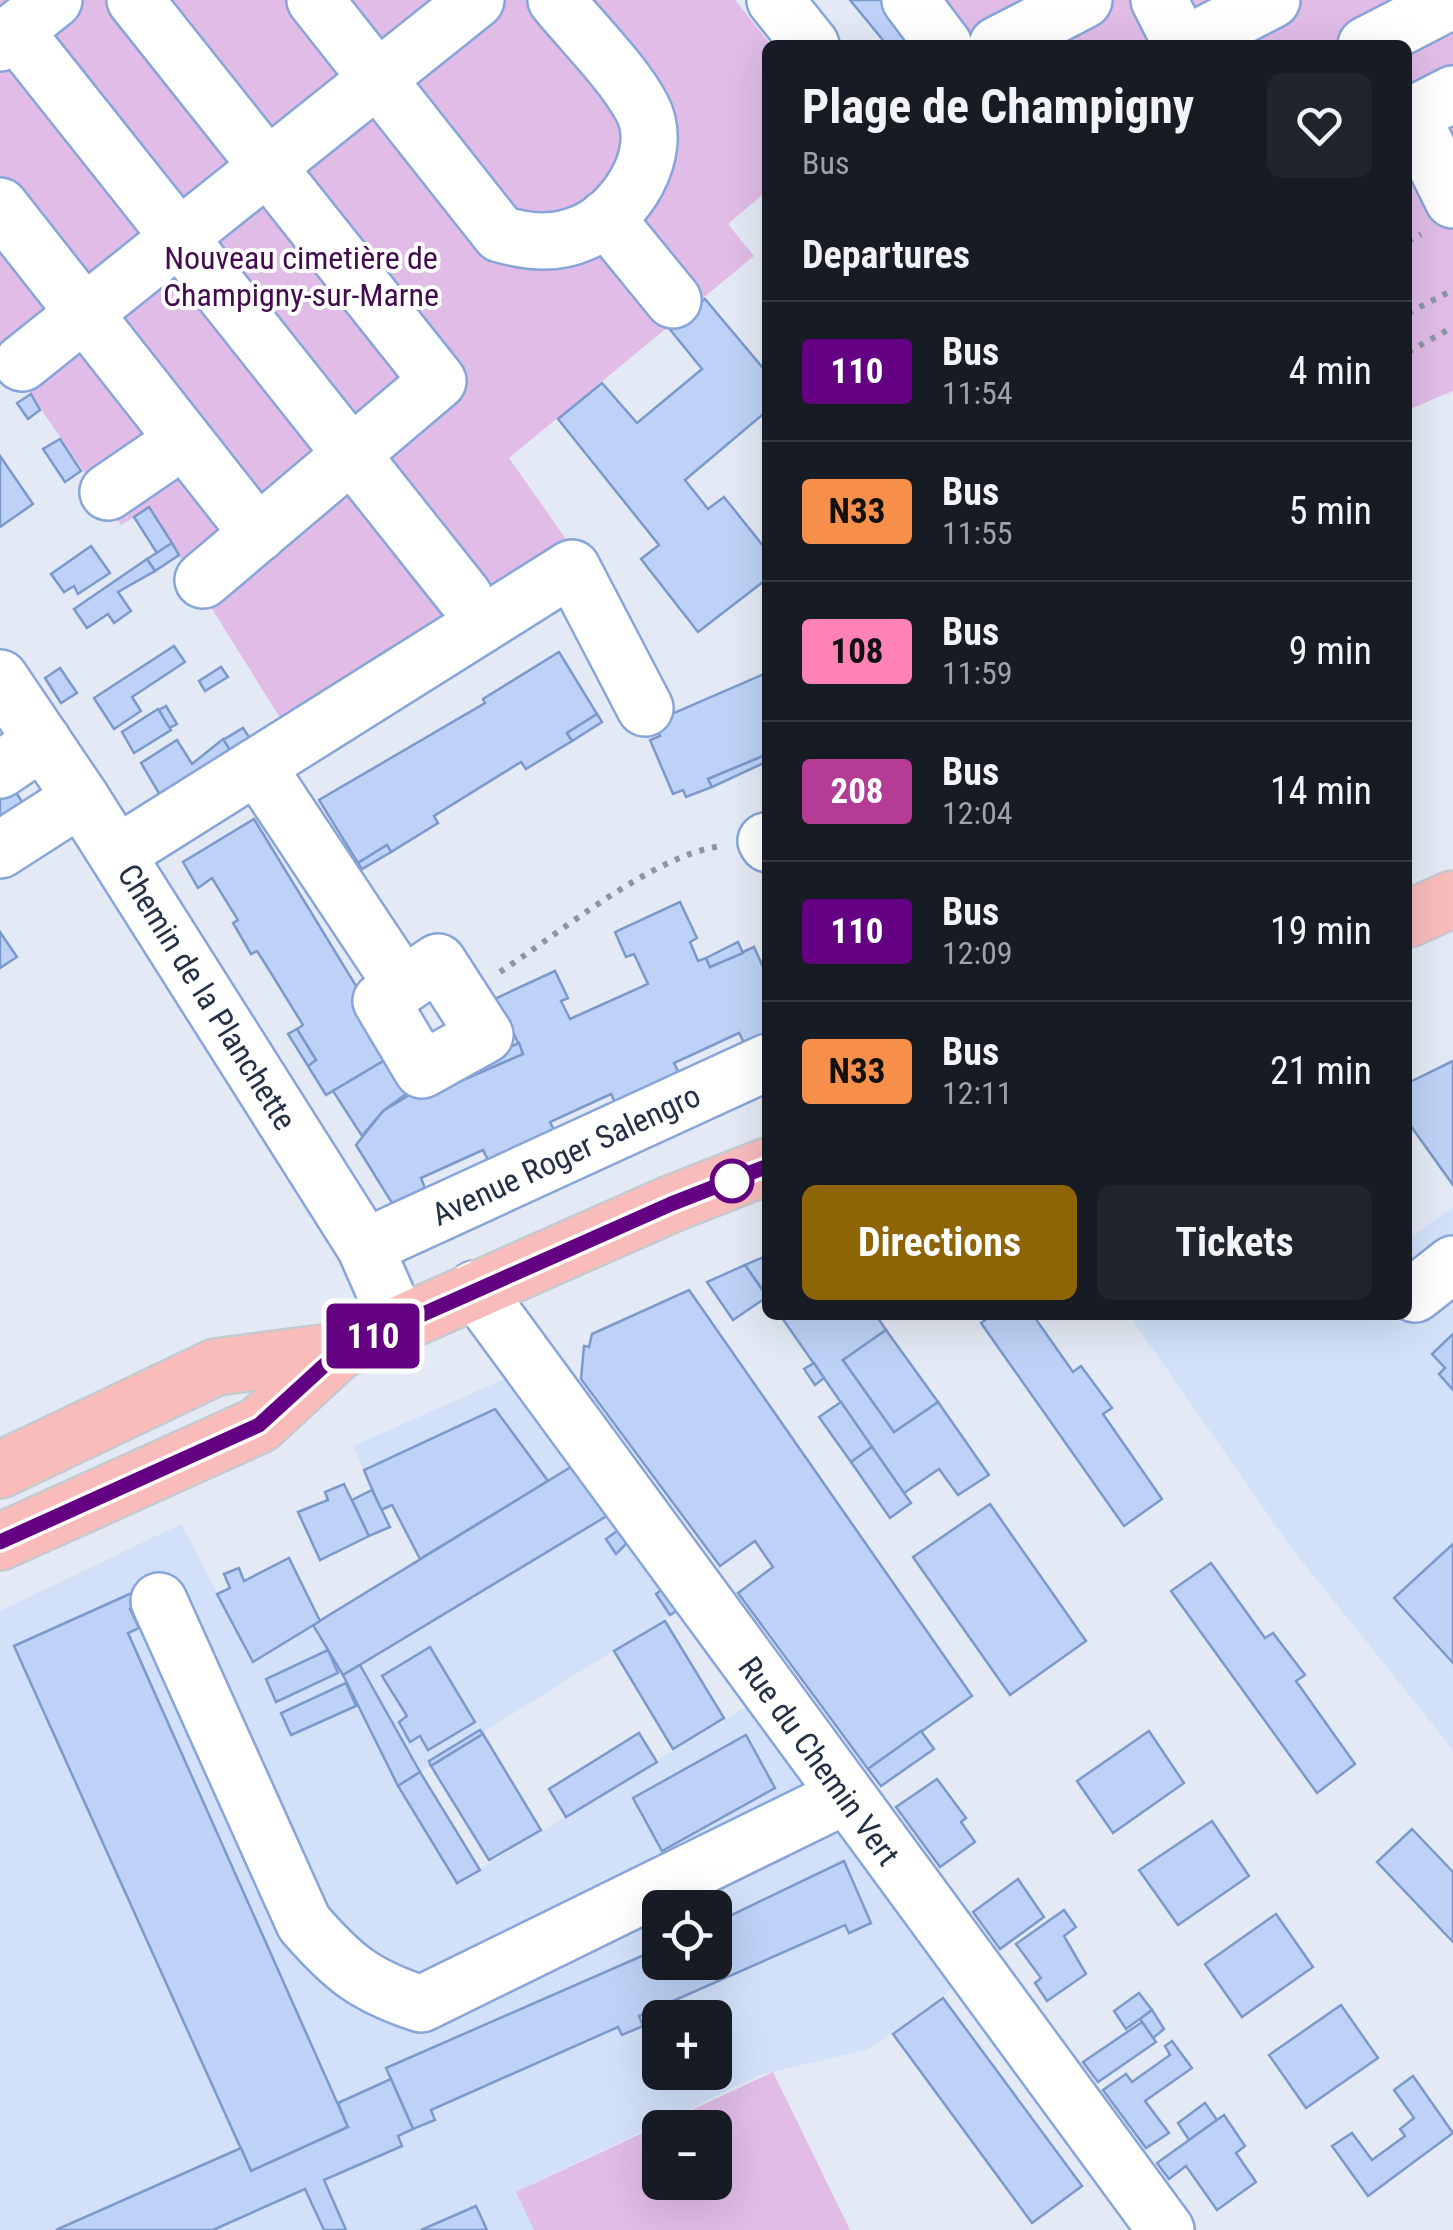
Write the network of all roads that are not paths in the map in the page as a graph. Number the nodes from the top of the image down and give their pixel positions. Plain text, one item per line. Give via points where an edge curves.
1 (135, 0) edge
2 (315, 0) edge
3 (476, 0) edge
4 (556, 0) edge
5 (775, 0) edge
6 (910, 0) edge
7 (1084, 0) edge
8 (1159, 0) edge
9 (1272, 0) edge
10 (1453, 0) edge
11 (23, 25) edge
12 (807, 40) edge
13 (940, 40) edge
14 (1007, 40) edge
15 (1180, 40) edge
16 (1193, 40) edge
17 (1376, 40) edge
18 (377, 78) junction
19 (1424, 109) edge
20 (268, 167) junction
21 (1453, 200) edge
22 (0, 206) edge
23 (606, 218) junction
24 (179, 238) junction
25 (674, 300) dead end
26 (84, 313) junction
27 (22, 363) dead end
28 (184, 440) junction
29 (350, 453) junction
30 (108, 492) dead end
31 (258, 534) junction
32 (203, 580) dead end
33 (464, 596) dead end
34 (0, 678) edge
35 (645, 708) dead end
36 (22, 756) edge
37 (257, 766) junction
38 (81, 798) junction
39 (0, 850) edge
40 (117, 854) junction
41 (1453, 899) edge
42 (1412, 918) edge
43 (402, 986) junction
44 (762, 1065) edge
45 (762, 1169) edge
46 (364, 1247) junction
47 (475, 1289) junction
48 (400, 1324) junction
49 (340, 1351) junction
50 (0, 1470) edge
51 (0, 1542) edge
52 (159, 1601) dead end
53 (845, 1796) junction
54 (1166, 2230) edge

1 - 20 street
2 - 18 street
3 - 18 street
4 - 23 street via 644,110 648,152 634,188
5 - 12 street
6 - 13 street
7 - 14 street
8 - 15 street
9 - 16 street
10 - 17 street
11 - 24 street
18 - 20 street
18 - 23 street via 500,234 549,242 584,233
19 - 21 street
20 - 24 street
20 - 29 street via 438,381
22 - 26 street
23 - 25 street
24 - 26 street
24 - 29 street
26 - 27 street
26 - 28 street
28 - 30 street
28 - 31 street
29 - 31 street
29 - 33 street
31 - 32 street
34 - 36 street, Chemin de la Planchette
35 - 37 street via 572,568
36 - 38 street, Chemin de la Planchette
37 - 40 street
37 - 43 street
38 - 39 street
38 - 40 street, Chemin de la Planchette
40 - 46 street, Chemin de la Planchette
41 - 42 main road
43 - 43 street via 380,1001 422,1070 485,1035 438,962
44 - 46 street, Avenue Roger Salengro
45 - 47 main road
46 - 48 street, Chemin de la Planchette
47 - 48 main road
47 - 53 street, Rue du Chemin Vert
48 - 49 main road
49 - 50 main road via 216,1366
49 - 51 main road via 259,1425
52 - 53 street via 304,1923 341,1966 374,1988 421,2004
53 - 54 street, Rue du Chemin Vert

